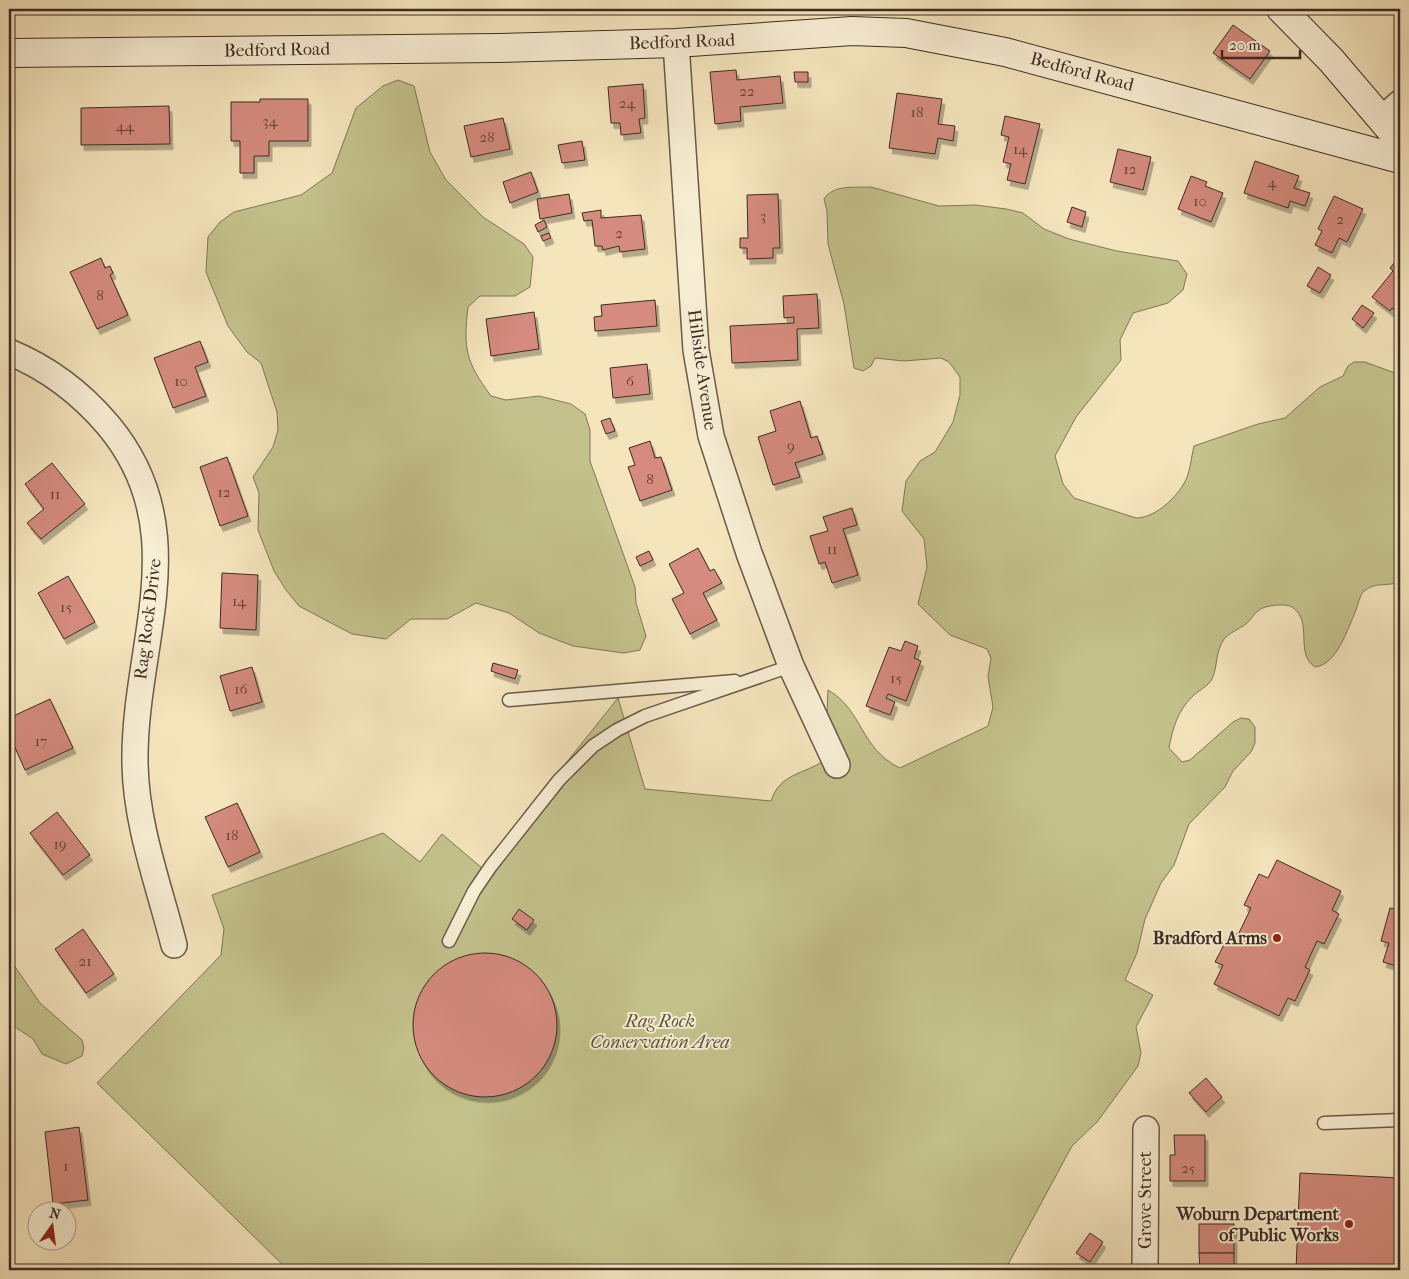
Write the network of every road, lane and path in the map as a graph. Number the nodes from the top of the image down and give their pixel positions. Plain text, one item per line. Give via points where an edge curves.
1 (1281, 9) edge
2 (676, 43) junction
3 (9, 53) edge
4 (1391, 111) edge
5 (1400, 141) edge
6 (1400, 159) edge
7 (9, 352) edge
8 (791, 666) junction
9 (755, 679) junction
10 (508, 700) dead end
11 (837, 765) dead end
12 (449, 941) dead end
13 (174, 945) dead end
14 (1400, 1120) edge
15 (1324, 1124) dead end
16 (1146, 1129) dead end
17 (1145, 1270) edge

1 - 4 street via 1331,60
2 - 3 street, Bedford Road
2 - 6 street, Bedford Road via 852,31 939,38 1014,54
2 - 8 street, Hillside Avenue via 692,304 705,411 730,499
4 - 5 street
7 - 13 street, Rag Rock Drive via 34,362 91,405 117,436 135,466 151,505 157,547 156,575 137,704 135,766 140,811
8 - 9 lane
8 - 11 street, Hillside Avenue
9 - 10 lane
9 - 12 lane via 645,716 593,746 559,780 491,866 474,891
14 - 15 lane
16 - 17 street, Grove Street

